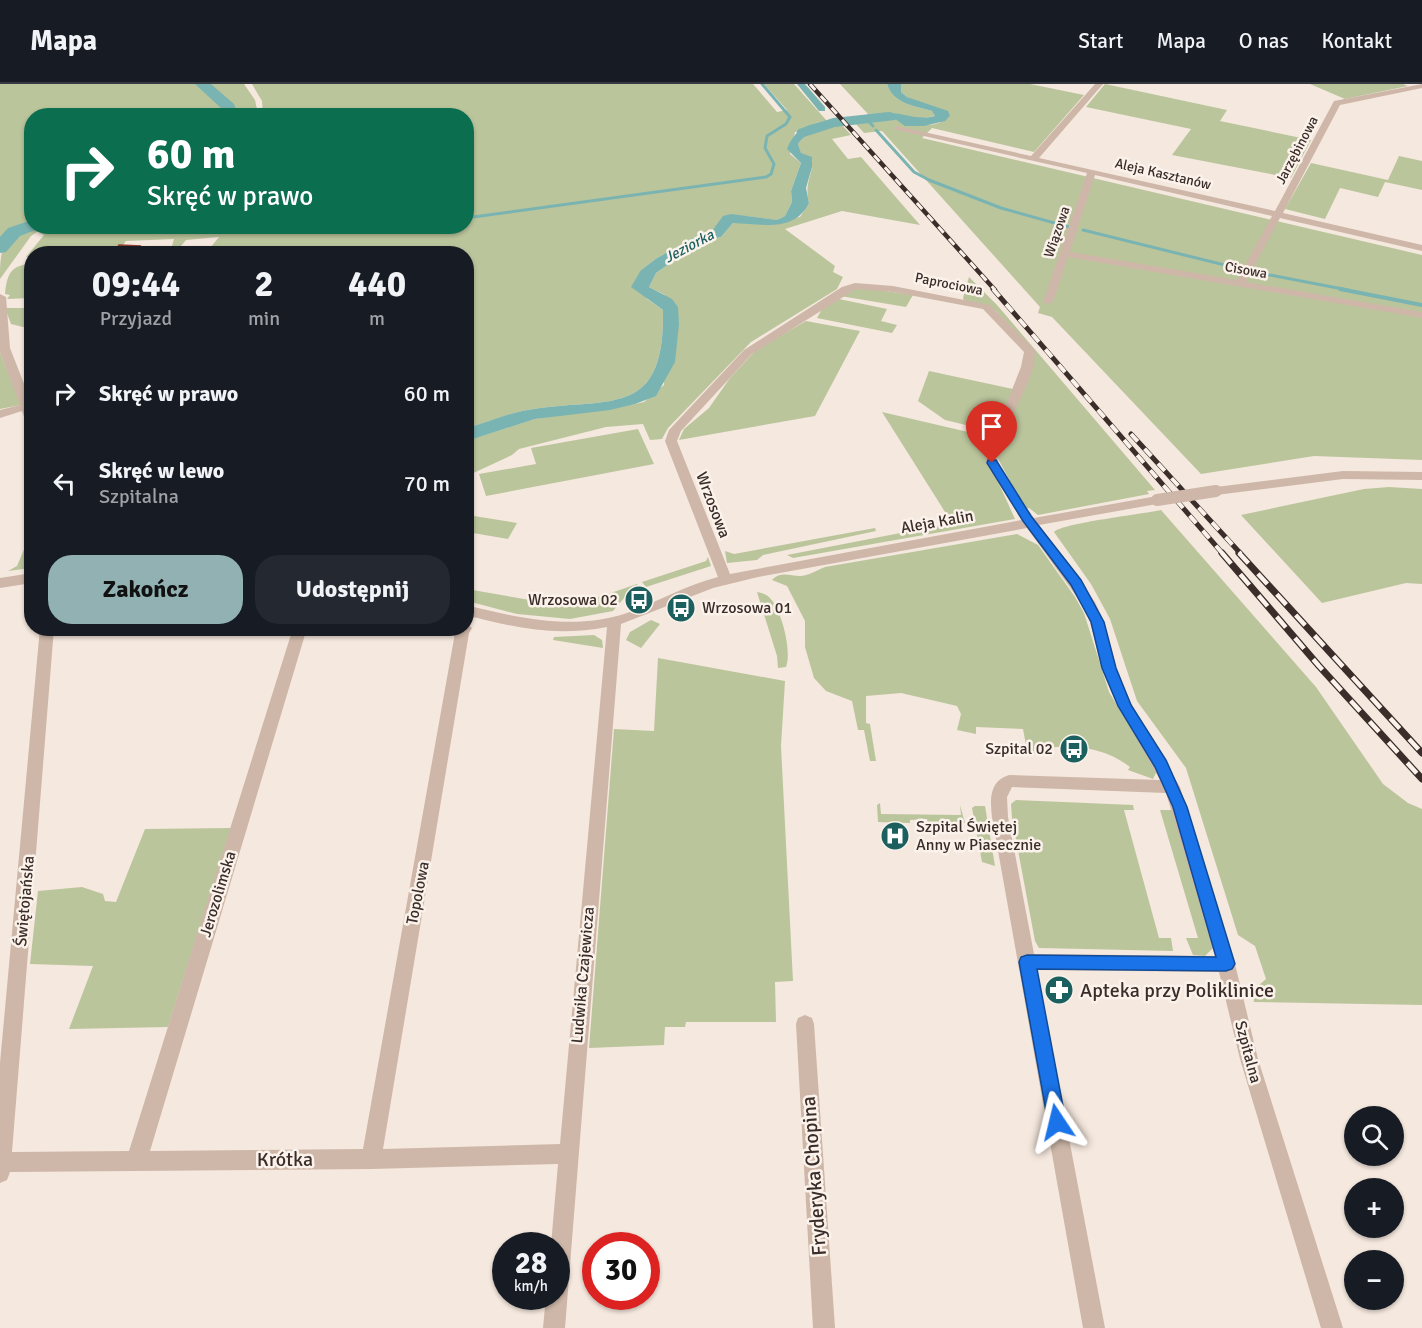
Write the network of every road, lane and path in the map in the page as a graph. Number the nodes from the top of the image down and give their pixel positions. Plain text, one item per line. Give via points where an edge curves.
1 (1099, 84) edge
2 (1419, 86) edge
3 (897, 129) dead end
4 (1034, 158) junction
5 (1092, 171) junction
6 (1277, 215) junction
7 (1422, 248) edge
8 (1066, 254) junction
9 (1240, 284) junction
10 (1, 297) edge
11 (1048, 302) dead end
12 (1422, 315) edge
13 (24, 398) edge
14 (24, 407) edge
15 (0, 414) edge
16 (671, 441) joint
17 (1422, 476) edge
18 (1033, 524) junction
19 (725, 579) junction
20 (24, 580) edge
21 (1, 584) edge
22 (474, 612) edge
23 (615, 622) junction
24 (46, 636) edge
25 (298, 636) edge
26 (461, 636) edge
27 (1172, 788) junction
28 (1027, 962) junction
29 (1226, 964) junction
30 (805, 1024) dead end
31 (568, 1154) junction
32 (137, 1159) junction
33 (371, 1159) junction
34 (1, 1167) edge
35 (554, 1328) edge
36 (824, 1328) edge
37 (1094, 1328) edge
38 (1332, 1328) edge

1 - 4 street
2 - 6 street, Jarzębinowa via 1337,103
3 - 4 street, Aleja Kasztanów
4 - 5 street, Aleja Kasztanów
5 - 6 street, Aleja Kasztanów
5 - 8 street, Wiązowa
6 - 7 street, Aleja Kasztanów
6 - 9 street, Jarzębinowa
8 - 9 street, Cisowa
8 - 11 street, Wiązowa
9 - 12 street, Cisowa
10 - 13 street via 4,348
14 - 15 street
16 - 18 street, Paprociowa via 675,430 748,352 846,289 873,286 986,307 1030,351 1004,425 992,447 992,463
16 - 19 street, Wrzosowa
17 - 18 street, Aleja Kalin, bridge via 1336,473 1157,500
18 - 19 street, Aleja Kalin
18 - 27 street, Szpitalna via 1088,602 1125,706
19 - 23 street, Aleja Kalin
20 - 21 street
22 - 23 street, Aleja Kalin via 542,627
23 - 31 street, Ludwika Czajewicza
24 - 34 street, Świętojańska
25 - 32 street, Jerozolimska
26 - 33 street, Topolowa
27 - 28 street via 1016,781 1000,788 998,801
27 - 29 street, Szpitalna
28 - 29 street
28 - 37 street
29 - 38 street, Szpitalna via 1250,1059
30 - 36 street, Fryderyka Chopina
31 - 33 street, Krótka
31 - 35 street, Ludwika Czajewicza
32 - 33 street, Krótka
32 - 34 street, Krótka

